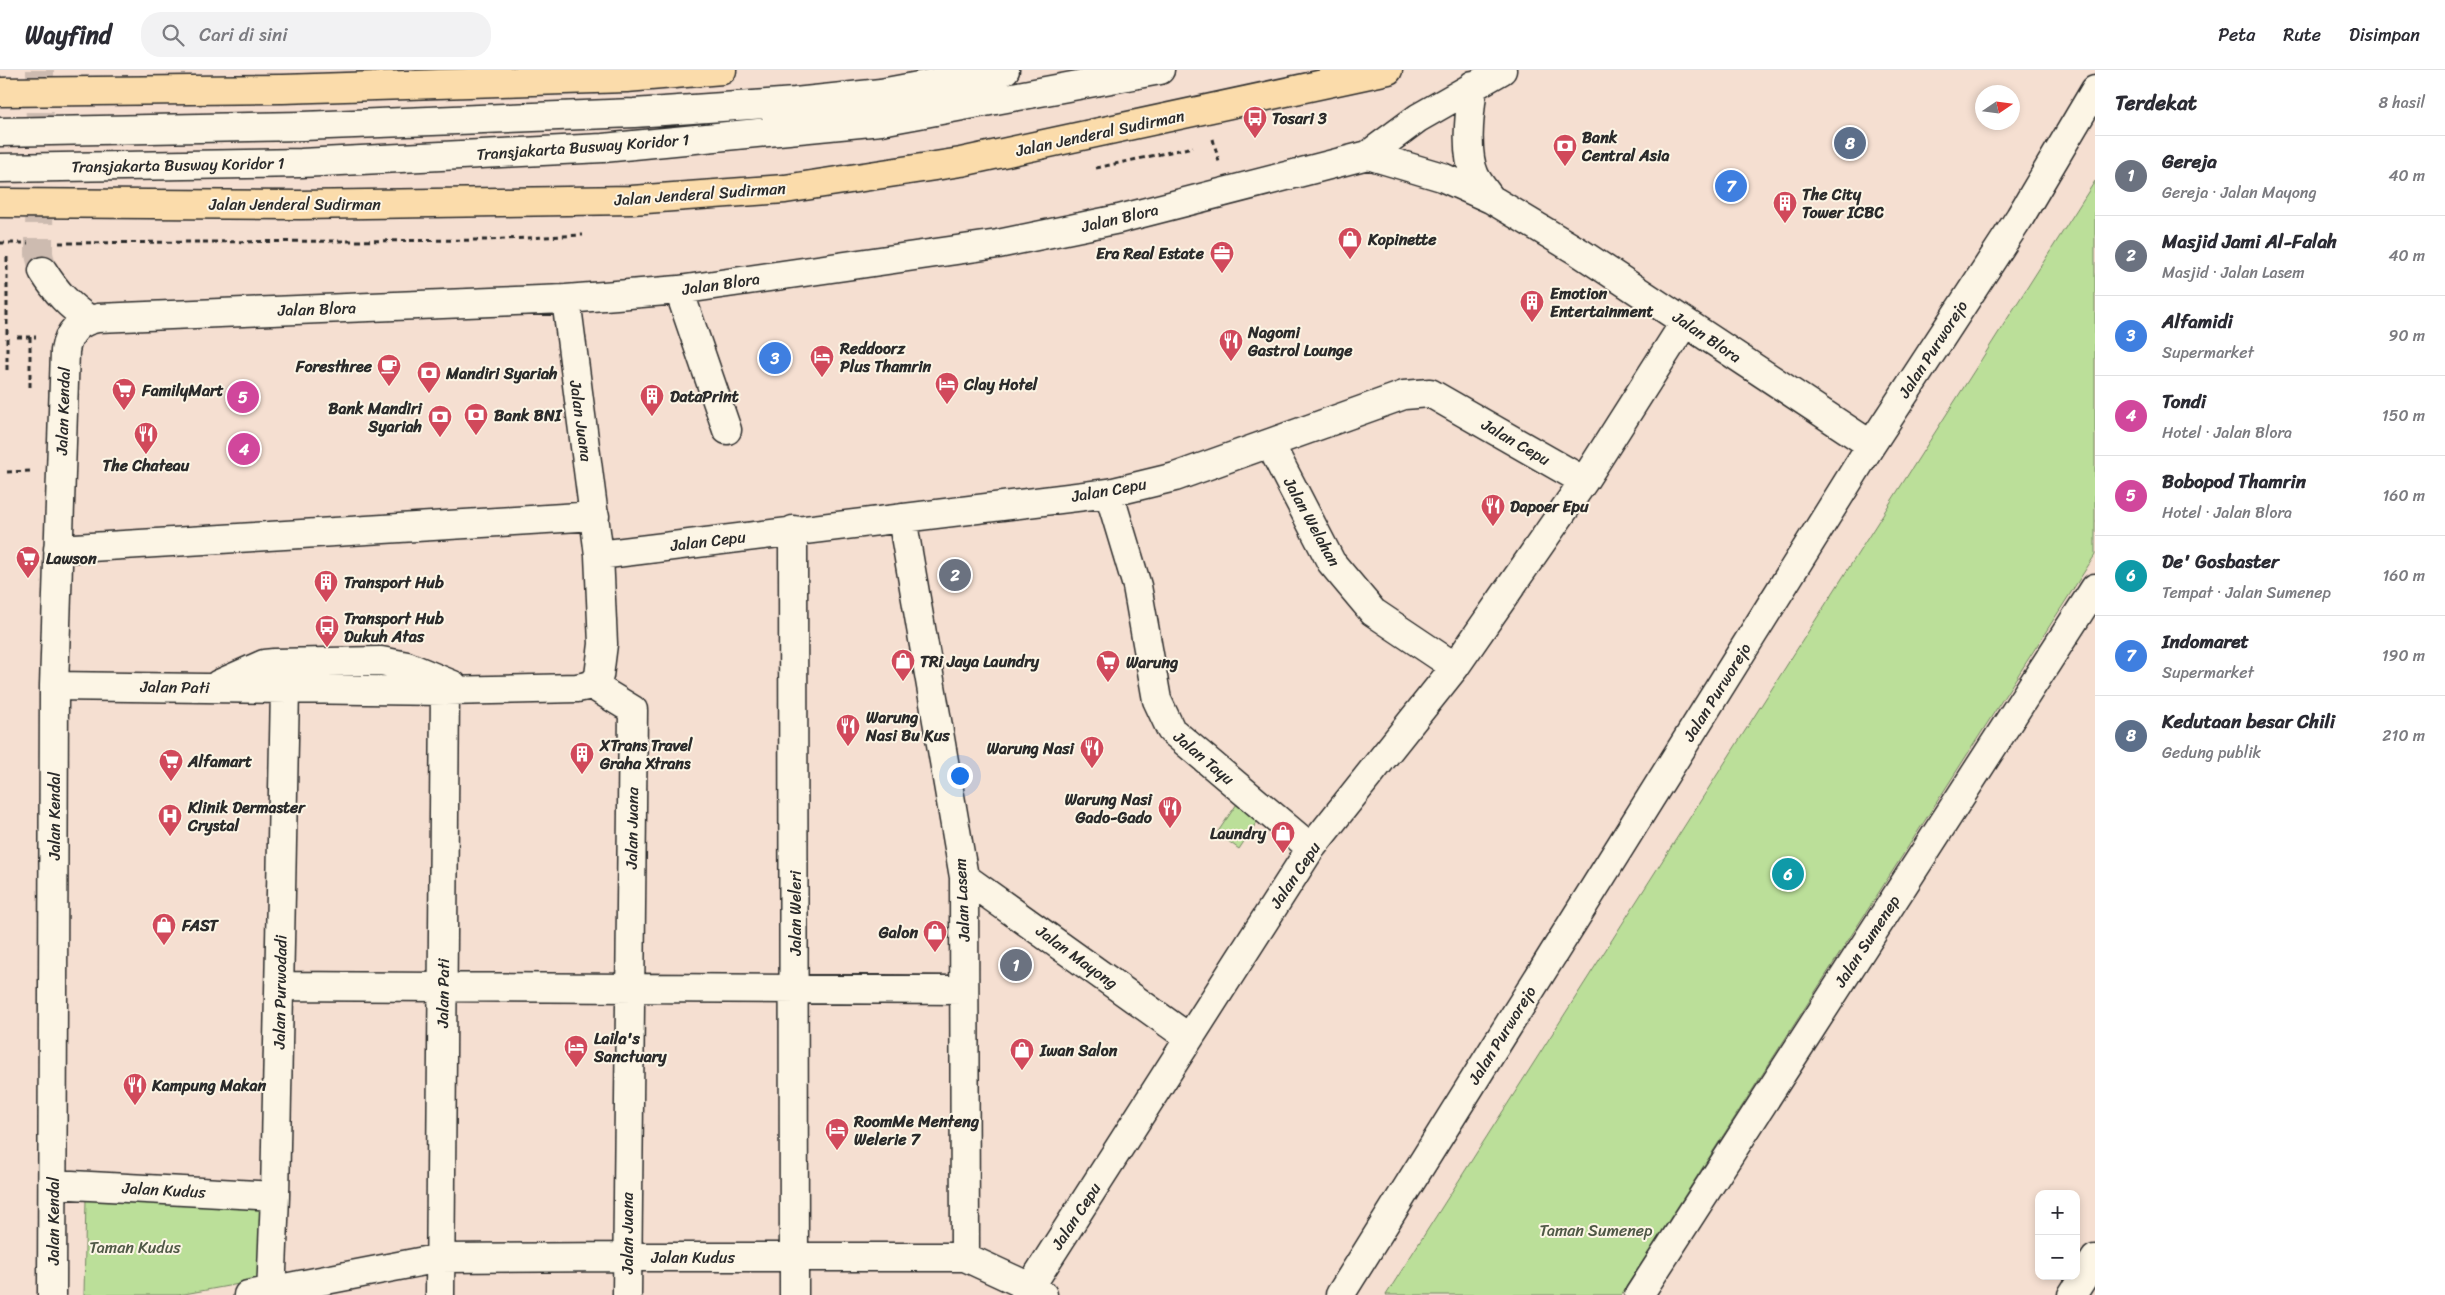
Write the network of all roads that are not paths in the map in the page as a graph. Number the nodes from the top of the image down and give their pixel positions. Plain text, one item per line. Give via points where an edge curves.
1 (722, 70) edge
2 (1005, 70) edge
3 (1160, 70) edge
4 (1388, 70) edge
5 (1502, 70) edge
6 (1473, 85) junction
7 (2095, 90) edge
8 (0, 92) edge
9 (0, 132) edge
10 (1368, 155) junction
11 (0, 168) edge
12 (1491, 199) junction
13 (0, 203) edge
14 (43, 271) tunnel mouth
15 (679, 290) junction
16 (566, 299) junction
17 (90, 320) junction
18 (1685, 322) junction
19 (727, 430) dead end
20 (1270, 444) junction
21 (1871, 445) junction
22 (1584, 481) junction
23 (1109, 493) junction
24 (595, 516) junction
25 (902, 518) junction
26 (793, 530) junction
27 (58, 549) junction
28 (599, 555) junction
29 (2095, 588) edge
30 (1455, 667) junction
31 (592, 685) junction
32 (54, 686) junction
33 (208, 687) junction
34 (285, 689) junction
35 (484, 690) junction
36 (445, 691) junction
37 (1311, 848) junction
38 (964, 877) junction
39 (280, 986) junction
40 (443, 987) junction
41 (630, 988) junction
42 (795, 989) junction
43 (964, 990) junction
44 (1189, 1038) junction
45 (53, 1184) junction
46 (276, 1196) junction
47 (626, 1257) junction
48 (965, 1257) junction
49 (440, 1258) junction
50 (796, 1258) junction
51 (2095, 1259) edge
52 (1033, 1292) edge
53 (263, 1294) edge
54 (52, 1295) edge
55 (440, 1295) edge
56 (627, 1295) edge
57 (794, 1295) edge
58 (1340, 1295) edge
59 (1639, 1295) edge
60 (2072, 1295) edge

1 - 8 main road via 626,78 283,89
2 - 9 street, Transjakarta Busway Koridor 1 via 881,93 634,113 303,126
3 - 11 street, Transjakarta Busway Koridor 1 via 881,121 603,148 301,163
4 - 13 main road, Jalan Jenderal Sudirman via 961,162 785,189 632,200 300,205
5 - 6 street, Jalan Blora
6 - 10 street, Jalan Blora via 1418,118
6 - 12 street, Jalan Blora via 1470,148 1475,176
7 - 21 street, Jalan Purworejo via 2020,217
10 - 12 street, Jalan Blora via 1442,177
10 - 15 street, Jalan Blora via 1119,219 998,244
12 - 18 street, Jalan Blora
14 - 17 street via 70,307
15 - 16 street, Jalan Blora
15 - 19 street
16 - 17 street, Jalan Blora
16 - 24 street, Jalan Juana
17 - 27 street, Jalan Kendal via 78,326 69,337 65,351
18 - 21 street, Jalan Blora
18 - 22 street, Jalan Cepu
20 - 22 street, Jalan Cepu via 1404,395 1430,393
20 - 23 street, Jalan Cepu via 1175,477
20 - 30 street, Jalan Welahan via 1332,562 1373,612
21 - 58 street, Jalan Purworejo
22 - 30 street, Jalan Cepu
23 - 25 street, Jalan Cepu
23 - 37 street, Jalan Tayu via 1137,586 1157,700 1171,730
24 - 27 street
24 - 28 street, Jalan Juana
25 - 26 street, Jalan Cepu
25 - 38 street, Jalan Lasem
26 - 28 street, Jalan Cepu
26 - 42 street, Jalan Weleri
27 - 32 street, Jalan Kendal
28 - 31 street, Jalan Juana via 603,644 599,676
29 - 59 street, Jalan Sumenep
30 - 37 street, Jalan Cepu
31 - 35 street, Jalan Pati
31 - 41 street, Jalan Juana via 634,710
32 - 33 street, Jalan Pati
32 - 45 street, Jalan Kendal
33 - 34 street, Jalan Pati
33 - 35 street via 264,664 381,661 407,666 450,685
34 - 36 street, Jalan Pati
34 - 39 street, Jalan Purwodadi
35 - 36 street, Jalan Pati
36 - 40 street, Jalan Pati
37 - 44 street, Jalan Cepu
38 - 43 street, Jalan Lasem
38 - 44 street, Jalan Mayong
39 - 40 street
39 - 46 street, Jalan Purwodadi
40 - 41 street
40 - 49 street, Jalan Pati
41 - 42 street
41 - 47 street, Jalan Juana
42 - 43 street
42 - 50 street, Jalan Weleri
43 - 48 street, Jalan Lasem
44 - 52 street, Jalan Cepu
45 - 46 street, Jalan Kudus
45 - 54 street, Jalan Kendal
46 - 53 street, Jalan Purwodadi
47 - 49 street, Jalan Kudus
47 - 50 street, Jalan Kudus
47 - 56 street, Jalan Juana
48 - 50 street, Jalan Kudus
48 - 52 street, Jalan Kudus
49 - 53 street, Jalan Kudus
49 - 55 street, Jalan Pati
50 - 57 street, Jalan Weleri
51 - 60 street

